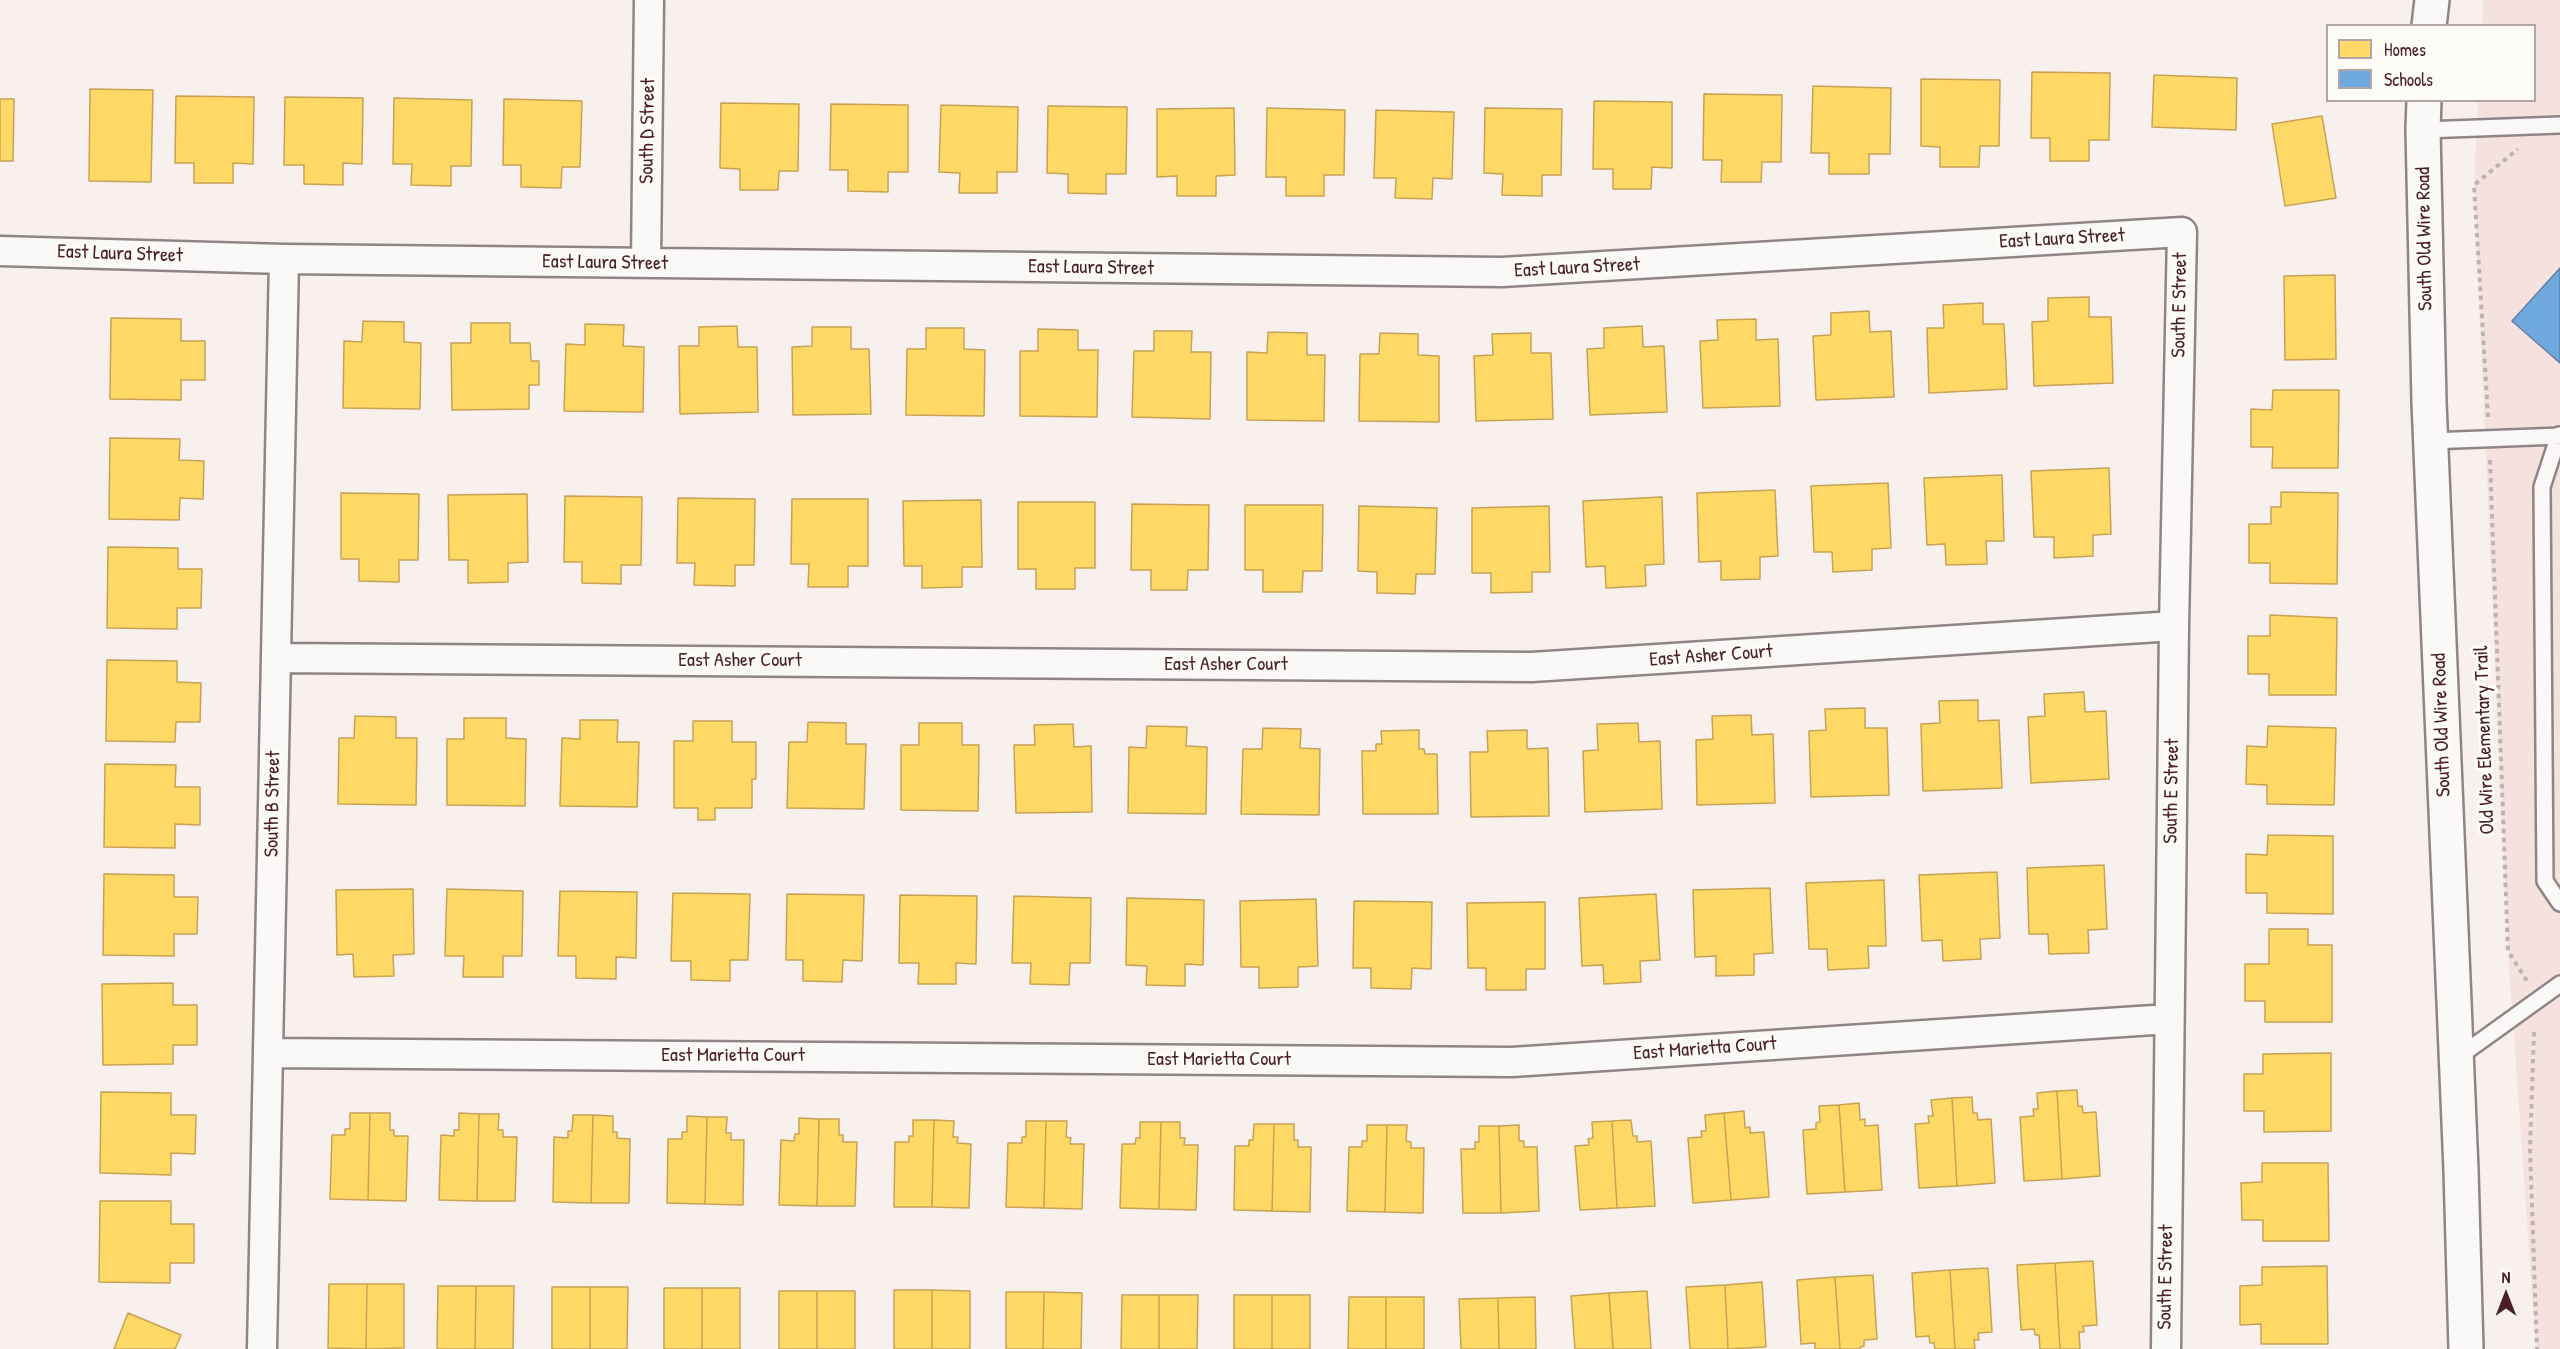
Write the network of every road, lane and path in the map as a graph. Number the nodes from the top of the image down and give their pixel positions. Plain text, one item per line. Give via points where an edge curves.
1 (649, 0) edge
2 (2432, 0) edge
3 (2429, 24) edge
4 (2424, 115) edge
5 (2560, 125) edge
6 (2522, 146) dead end
7 (2182, 232) joint
8 (0, 251) edge
9 (284, 259) junction
10 (646, 263) junction
11 (2560, 435) edge
12 (2489, 439) junction
13 (2430, 441) junction
14 (2174, 626) junction
15 (276, 658) junction
16 (2560, 903) edge
17 (2560, 984) edge
18 (2535, 1002) junction
19 (2169, 1019) junction
20 (268, 1053) junction
21 (2457, 1058) junction
22 (262, 1349) edge
23 (2166, 1349) edge
24 (2466, 1349) edge
25 (2537, 1349) edge

1 - 10 street, South D Street
2 - 3 street
4 - 5 lane
4 - 13 street, South Old Wire Road
6 - 12 path, Old Wire Elementary Trail via 2474,185
7 - 10 street, East Laura Street via 1502,272
7 - 14 street, South E Street
8 - 9 street, East Laura Street
9 - 10 street, East Laura Street
9 - 15 street, South B Street
11 - 12 lane
11 - 16 lane via 2542,487 2542,499 2545,881
12 - 13 lane
12 - 18 path, Old Wire Elementary Trail via 2508,951 2526,977
13 - 21 street, South Old Wire Road
14 - 15 street, East Asher Court via 1532,668
14 - 19 street, South E Street
15 - 20 street, South B Street
17 - 18 lane
18 - 21 lane
18 - 25 path, Old Wire Elementary Trail via 2530,1149
19 - 20 street, East Marietta Court via 1512,1062
19 - 23 street, South E Street
20 - 22 street, South B Street
21 - 24 street, South Old Wire Road

